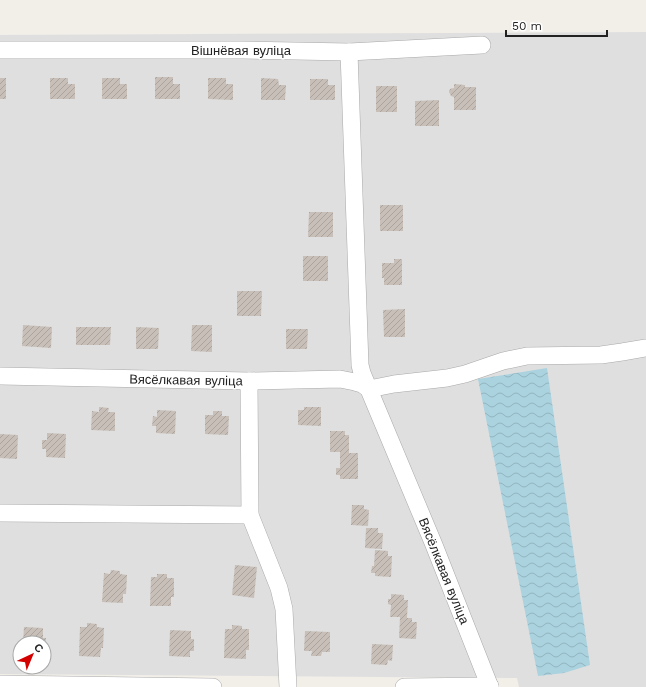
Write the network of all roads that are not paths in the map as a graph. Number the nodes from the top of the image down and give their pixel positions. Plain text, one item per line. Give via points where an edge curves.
1 (482, 45) dead end
2 (0, 50) edge
3 (349, 52) junction
4 (646, 348) edge
5 (0, 376) edge
6 (250, 381) junction
7 (369, 389) junction
8 (0, 513) edge
9 (250, 515) junction
10 (0, 684) edge
11 (213, 687) edge
12 (288, 687) edge
13 (404, 687) edge
14 (490, 687) edge

1 - 3 street, Вішнёвая вуліца
2 - 3 street, Вішнёвая вуліца
3 - 7 street, Вясёлкавая вуліца via 359,357
4 - 7 street via 601,355 527,356 465,374
5 - 6 street, Вясёлкавая вуліца
6 - 7 street, Вясёлкавая вуліца via 340,379 362,384
6 - 9 street
7 - 14 street, Вясёлкавая вуліца
8 - 9 street
9 - 12 street via 279,588 284,608
10 - 11 street
13 - 14 street

